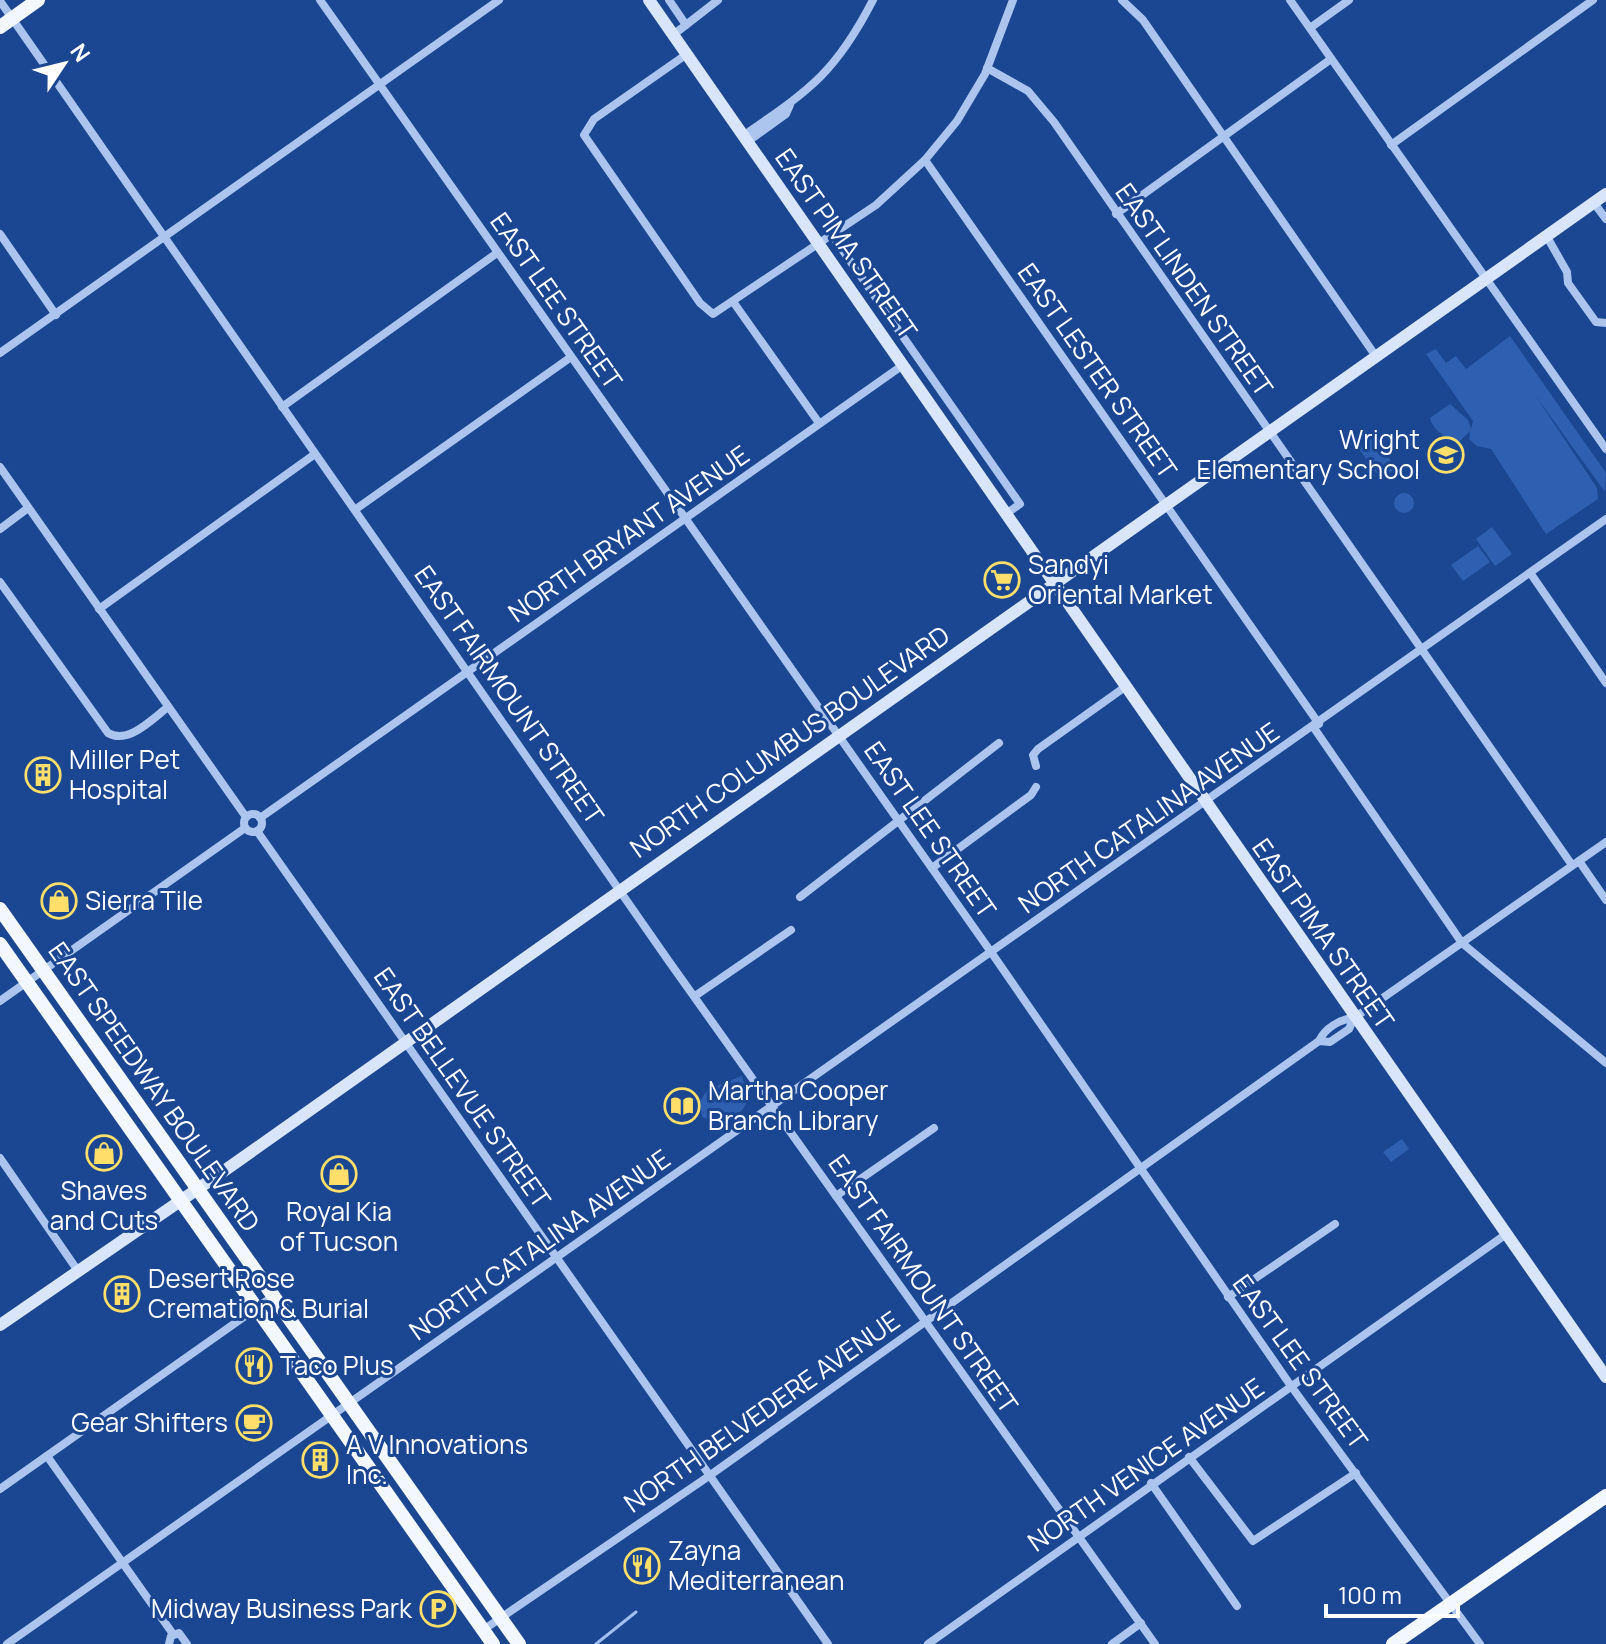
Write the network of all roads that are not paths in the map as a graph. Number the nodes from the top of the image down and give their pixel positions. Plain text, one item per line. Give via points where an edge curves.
1 (38, 0) edge
2 (320, 0) edge
3 (499, 0) edge
4 (649, 0) edge
5 (669, 0) edge
6 (718, 0) edge
7 (873, 0) edge
8 (1013, 0) edge
9 (1122, 0) edge
10 (1290, 0) edge
11 (1349, 0) edge
12 (1593, 0) edge
13 (0, 1) edge
14 (6, 23) edge
15 (686, 25) junction
16 (1310, 28) junction
17 (673, 35) junction
18 (687, 54) junction
19 (1331, 59) junction
20 (987, 68) junction
21 (380, 86) junction
22 (1224, 137) junction
23 (745, 139) junction
24 (1391, 145) junction
25 (925, 160) junction
26 (1606, 194) edge
27 (1594, 203) junction
28 (1116, 214) junction
29 (1606, 219) edge
30 (0, 234) edge
31 (832, 235) junction
32 (1546, 235) junction
33 (163, 238) junction
34 (819, 244) junction
35 (497, 253) junction
36 (1485, 279) junction
37 (734, 303) junction
38 (56, 315) junction
39 (1606, 323) edge
40 (0, 353) edge
41 (1375, 355) junction
42 (571, 357) junction
43 (903, 365) junction
44 (282, 407) junction
45 (819, 423) junction
46 (1268, 431) junction
47 (1604, 442) edge
48 (315, 454) junction
49 (0, 467) edge
50 (1166, 503) junction
51 (28, 508) junction
52 (356, 509) junction
53 (1006, 514) junction
54 (685, 518) junction
55 (1606, 519) edge
56 (0, 529) edge
57 (1531, 574) junction
58 (0, 582) edge
59 (1054, 583) junction
60 (99, 609) junction
61 (1421, 652) junction
62 (467, 672) junction
63 (1606, 683) edge
64 (1125, 687) junction
65 (168, 707) junction
66 (1316, 726) junction
67 (838, 735) junction
68 (999, 743) dead end
69 (1036, 766) dead end
70 (1036, 787) dead end
71 (1206, 802) junction
72 (246, 817) junction
73 (260, 818) junction
74 (899, 822) junction
75 (245, 828) junction
76 (257, 831) junction
77 (1606, 842) edge
78 (1576, 863) junction
79 (932, 868) junction
80 (621, 889) junction
81 (800, 897) dead end
82 (1606, 900) edge
83 (0, 909) edge
84 (791, 930) dead end
85 (1462, 943) junction
86 (0, 944) edge
87 (991, 952) junction
88 (42, 969) junction
89 (26, 981) junction
90 (695, 996) junction
91 (0, 1001) edge
92 (1354, 1018) junction
93 (404, 1042) junction
94 (1606, 1063) edge
95 (772, 1105) junction
96 (934, 1128) dead end
97 (0, 1158) edge
98 (1142, 1168) junction
99 (196, 1190) junction
100 (836, 1196) junction
101 (180, 1201) junction
102 (1335, 1224) dead end
103 (1505, 1235) junction
104 (558, 1258) junction
105 (78, 1271) junction
106 (272, 1297) junction
107 (1228, 1297) junction
108 (255, 1308) junction
109 (925, 1321) junction
110 (0, 1325) edge
111 (1606, 1377) edge
112 (1291, 1386) junction
113 (349, 1405) junction
114 (333, 1417) junction
115 (47, 1456) junction
116 (1189, 1457) junction
117 (1356, 1473) junction
118 (709, 1476) junction
119 (1151, 1483) junction
120 (0, 1489) edge
121 (1606, 1496) edge
122 (1079, 1536) junction
123 (124, 1562) junction
124 (1451, 1603) junction
125 (1237, 1606) dead end
126 (501, 1618) junction
127 (1141, 1623) junction
128 (483, 1630) junction
129 (173, 1634) junction
130 (7, 1644) edge
131 (169, 1644) edge
132 (187, 1644) edge
133 (493, 1644) edge
134 (519, 1644) edge
135 (828, 1644) edge
136 (928, 1644) edge
137 (1112, 1644) edge
138 (1155, 1644) edge
139 (1393, 1644) edge
140 (1480, 1644) edge

1 - 14 main road
2 - 21 street, EAST LEE STREET
3 - 21 street
4 - 17 street, EAST PIMA STREET
5 - 15 street
6 - 15 street
7 - 23 street via 841,55 817,83
8 - 20 street
9 - 22 street via 1143,20
10 - 16 street
11 - 16 street
12 - 24 street
13 - 14 street, EAST FAIRMOUNT STREET
14 - 33 street, EAST FAIRMOUNT STREET
15 - 17 street
16 - 19 street
17 - 18 street, EAST PIMA STREET
18 - 23 street, EAST PIMA STREET
18 - 37 street via 594,119 584,135 700,303 711,313
19 - 22 street
19 - 24 street
20 - 25 street via 957,121
20 - 28 street, EAST LINDEN STREET via 1039,102
21 - 33 street
21 - 35 street, EAST LEE STREET
22 - 28 street
22 - 41 street
23 - 34 street, EAST PIMA STREET
24 - 36 street
25 - 31 street via 876,205
25 - 50 street, EAST LESTER STREET
26 - 27 street, NORTH COLUMBUS BOULEVARD
27 - 29 street
27 - 32 street, NORTH COLUMBUS BOULEVARD
28 - 46 street, EAST LINDEN STREET
30 - 38 street
31 - 34 street
31 - 53 street, EAST PIMA STREET via 1020,504
32 - 36 street, NORTH COLUMBUS BOULEVARD
32 - 39 street via 1568,283 1596,322
33 - 38 street
33 - 44 street, EAST FAIRMOUNT STREET
34 - 37 street
34 - 43 street, EAST PIMA STREET
35 - 42 street, EAST LEE STREET
35 - 44 street
36 - 41 street, NORTH COLUMBUS BOULEVARD
36 - 47 street
37 - 45 street
38 - 40 street
41 - 46 street, NORTH COLUMBUS BOULEVARD
42 - 52 street
42 - 54 street, EAST LEE STREET
43 - 45 street, NORTH BRYANT AVENUE
43 - 53 street, EAST PIMA STREET
44 - 48 street, EAST FAIRMOUNT STREET
45 - 54 street, NORTH BRYANT AVENUE
46 - 50 street, NORTH COLUMBUS BOULEVARD
46 - 61 street, EAST LINDEN STREET
48 - 52 street, EAST FAIRMOUNT STREET
48 - 60 street
49 - 51 street
50 - 59 street, NORTH COLUMBUS BOULEVARD
50 - 66 street, EAST LESTER STREET
51 - 56 street
51 - 60 street
52 - 62 street, EAST FAIRMOUNT STREET
53 - 59 street, EAST PIMA STREET
54 - 62 street, NORTH BRYANT AVENUE
54 - 67 street, EAST LEE STREET
55 - 57 street, NORTH CATALINA AVENUE
57 - 61 street, NORTH CATALINA AVENUE
57 - 63 street
58 - 65 street via 108,733 118,738 130,735
59 - 64 street, EAST PIMA STREET
59 - 67 street, NORTH COLUMBUS BOULEVARD
60 - 65 street
61 - 66 street, NORTH CATALINA AVENUE
61 - 78 street, EAST LINDEN STREET
62 - 73 street, NORTH BRYANT AVENUE
62 - 80 street, EAST FAIRMOUNT STREET
64 - 69 street via 1038,749 1033,755
64 - 71 street, EAST PIMA STREET
65 - 72 street
66 - 71 street, NORTH CATALINA AVENUE
66 - 85 street, EAST LESTER STREET
67 - 74 street, EAST LEE STREET
67 - 80 street, NORTH COLUMBUS BOULEVARD
68 - 74 street
70 - 79 street
71 - 87 street, NORTH CATALINA AVENUE
71 - 92 street, EAST PIMA STREET
72 - 73 street
72 - 75 street
73 - 76 street
74 - 79 street, EAST LEE STREET
74 - 81 street
75 - 76 street
75 - 88 street
76 - 93 street, EAST BELLEVUE STREET
77 - 78 street
78 - 82 street, EAST LINDEN STREET
78 - 85 street
79 - 87 street, EAST LEE STREET
80 - 90 street, EAST FAIRMOUNT STREET
80 - 93 street, NORTH COLUMBUS BOULEVARD
83 - 88 main road, EAST SPEEDWAY BOULEVARD
84 - 90 street
85 - 92 street
85 - 94 street, EAST LESTER STREET
86 - 89 main road, EAST SPEEDWAY BOULEVARD
87 - 95 street, NORTH CATALINA AVENUE
87 - 98 street, EAST LEE STREET
88 - 89 street
88 - 99 main road, EAST SPEEDWAY BOULEVARD
89 - 91 street
89 - 101 main road, EAST SPEEDWAY BOULEVARD
90 - 95 street, EAST FAIRMOUNT STREET
92 - 98 street, NORTH BELVEDERE AVENUE via 1349,1029 1330,1042 1319,1041
92 - 103 street, EAST PIMA STREET
93 - 99 street, NORTH COLUMBUS BOULEVARD
93 - 104 street, EAST BELLEVUE STREET
95 - 100 street, EAST FAIRMOUNT STREET
95 - 104 street, NORTH CATALINA AVENUE
96 - 100 street
97 - 105 street
98 - 107 street, EAST LEE STREET
98 - 109 street, NORTH BELVEDERE AVENUE
99 - 101 street, NORTH COLUMBUS BOULEVARD
99 - 106 main road, EAST SPEEDWAY BOULEVARD
100 - 109 street, EAST FAIRMOUNT STREET
101 - 105 street, NORTH COLUMBUS BOULEVARD
101 - 108 main road, EAST SPEEDWAY BOULEVARD
102 - 107 street
103 - 111 street, EAST PIMA STREET
103 - 112 street, NORTH VENICE AVENUE
104 - 113 street, NORTH CATALINA AVENUE
104 - 118 street, EAST BELLEVUE STREET
105 - 110 street, NORTH COLUMBUS BOULEVARD
106 - 108 street
106 - 113 main road, EAST SPEEDWAY BOULEVARD
107 - 112 street, EAST LEE STREET
108 - 114 main road, EAST SPEEDWAY BOULEVARD
108 - 115 street
109 - 118 street, NORTH BELVEDERE AVENUE
109 - 122 street, EAST FAIRMOUNT STREET
112 - 116 street, NORTH VENICE AVENUE
112 - 117 street, EAST LEE STREET
113 - 114 street, NORTH CATALINA AVENUE
113 - 126 main road, EAST SPEEDWAY BOULEVARD
114 - 123 street, NORTH CATALINA AVENUE
114 - 128 main road, EAST SPEEDWAY BOULEVARD
115 - 120 street
115 - 123 street
116 - 117 street via 1253,1541
116 - 119 street, NORTH VENICE AVENUE
117 - 124 street, EAST LEE STREET
118 - 126 street, NORTH BELVEDERE AVENUE
118 - 135 street, EAST BELLEVUE STREET
119 - 122 street, NORTH VENICE AVENUE
119 - 125 street
121 - 124 main road
122 - 127 street, EAST FAIRMOUNT STREET
122 - 136 street, NORTH VENICE AVENUE
123 - 129 street
123 - 130 street, NORTH CATALINA AVENUE
124 - 139 main road
124 - 140 street, EAST LEE STREET
126 - 128 street, NORTH BELVEDERE AVENUE
126 - 134 main road, EAST SPEEDWAY BOULEVARD
127 - 137 street
127 - 138 street, EAST FAIRMOUNT STREET
128 - 133 main road, EAST SPEEDWAY BOULEVARD
129 - 131 street
129 - 132 street via 182,1635

